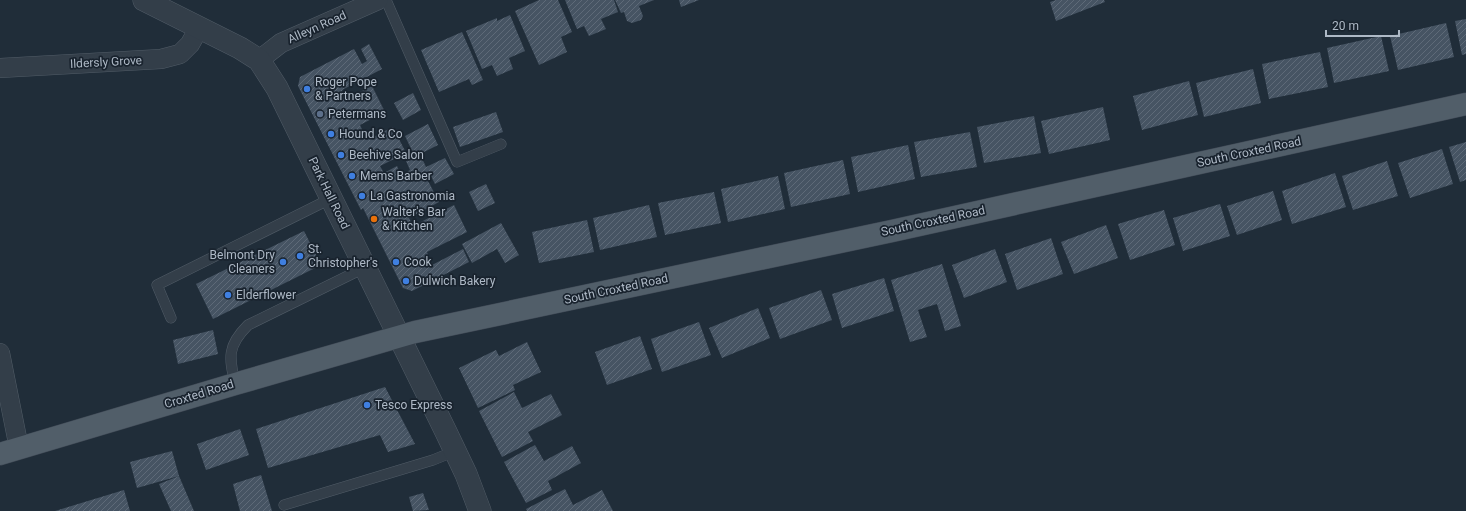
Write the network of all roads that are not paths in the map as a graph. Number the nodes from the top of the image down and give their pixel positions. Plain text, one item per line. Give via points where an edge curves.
1 (144, 0) edge
2 (376, 1) edge
3 (199, 28) junction
4 (259, 60) junction
5 (0, 68) edge
6 (1466, 104) edge
7 (501, 144) dead end
8 (332, 198) junction
9 (366, 267) junction
10 (171, 318) dead end
11 (399, 336) junction
12 (0, 353) edge
13 (235, 384) junction
14 (9, 451) edge
15 (455, 451) junction
16 (284, 505) dead end
17 (480, 511) edge

1 - 3 street, Park Hall Road
2 - 4 street, Alleyn Road via 281,43
2 - 7 lane via 457,162
3 - 4 street, Park Hall Road
3 - 5 street, Ildersly Grove via 190,44 180,54 161,58
4 - 8 street, Park Hall Road via 277,88
6 - 11 main road, South Croxted Road via 892,231
8 - 9 street, Park Hall Road
8 - 10 lane via 157,285
9 - 11 street, Park Hall Road
9 - 13 lane via 248,325 238,335 230,354
11 - 13 main road, Croxted Road
11 - 15 street, Park Hall Road
12 - 14 street
13 - 14 main road, Croxted Road
15 - 16 lane
15 - 17 street, Park Hall Road

